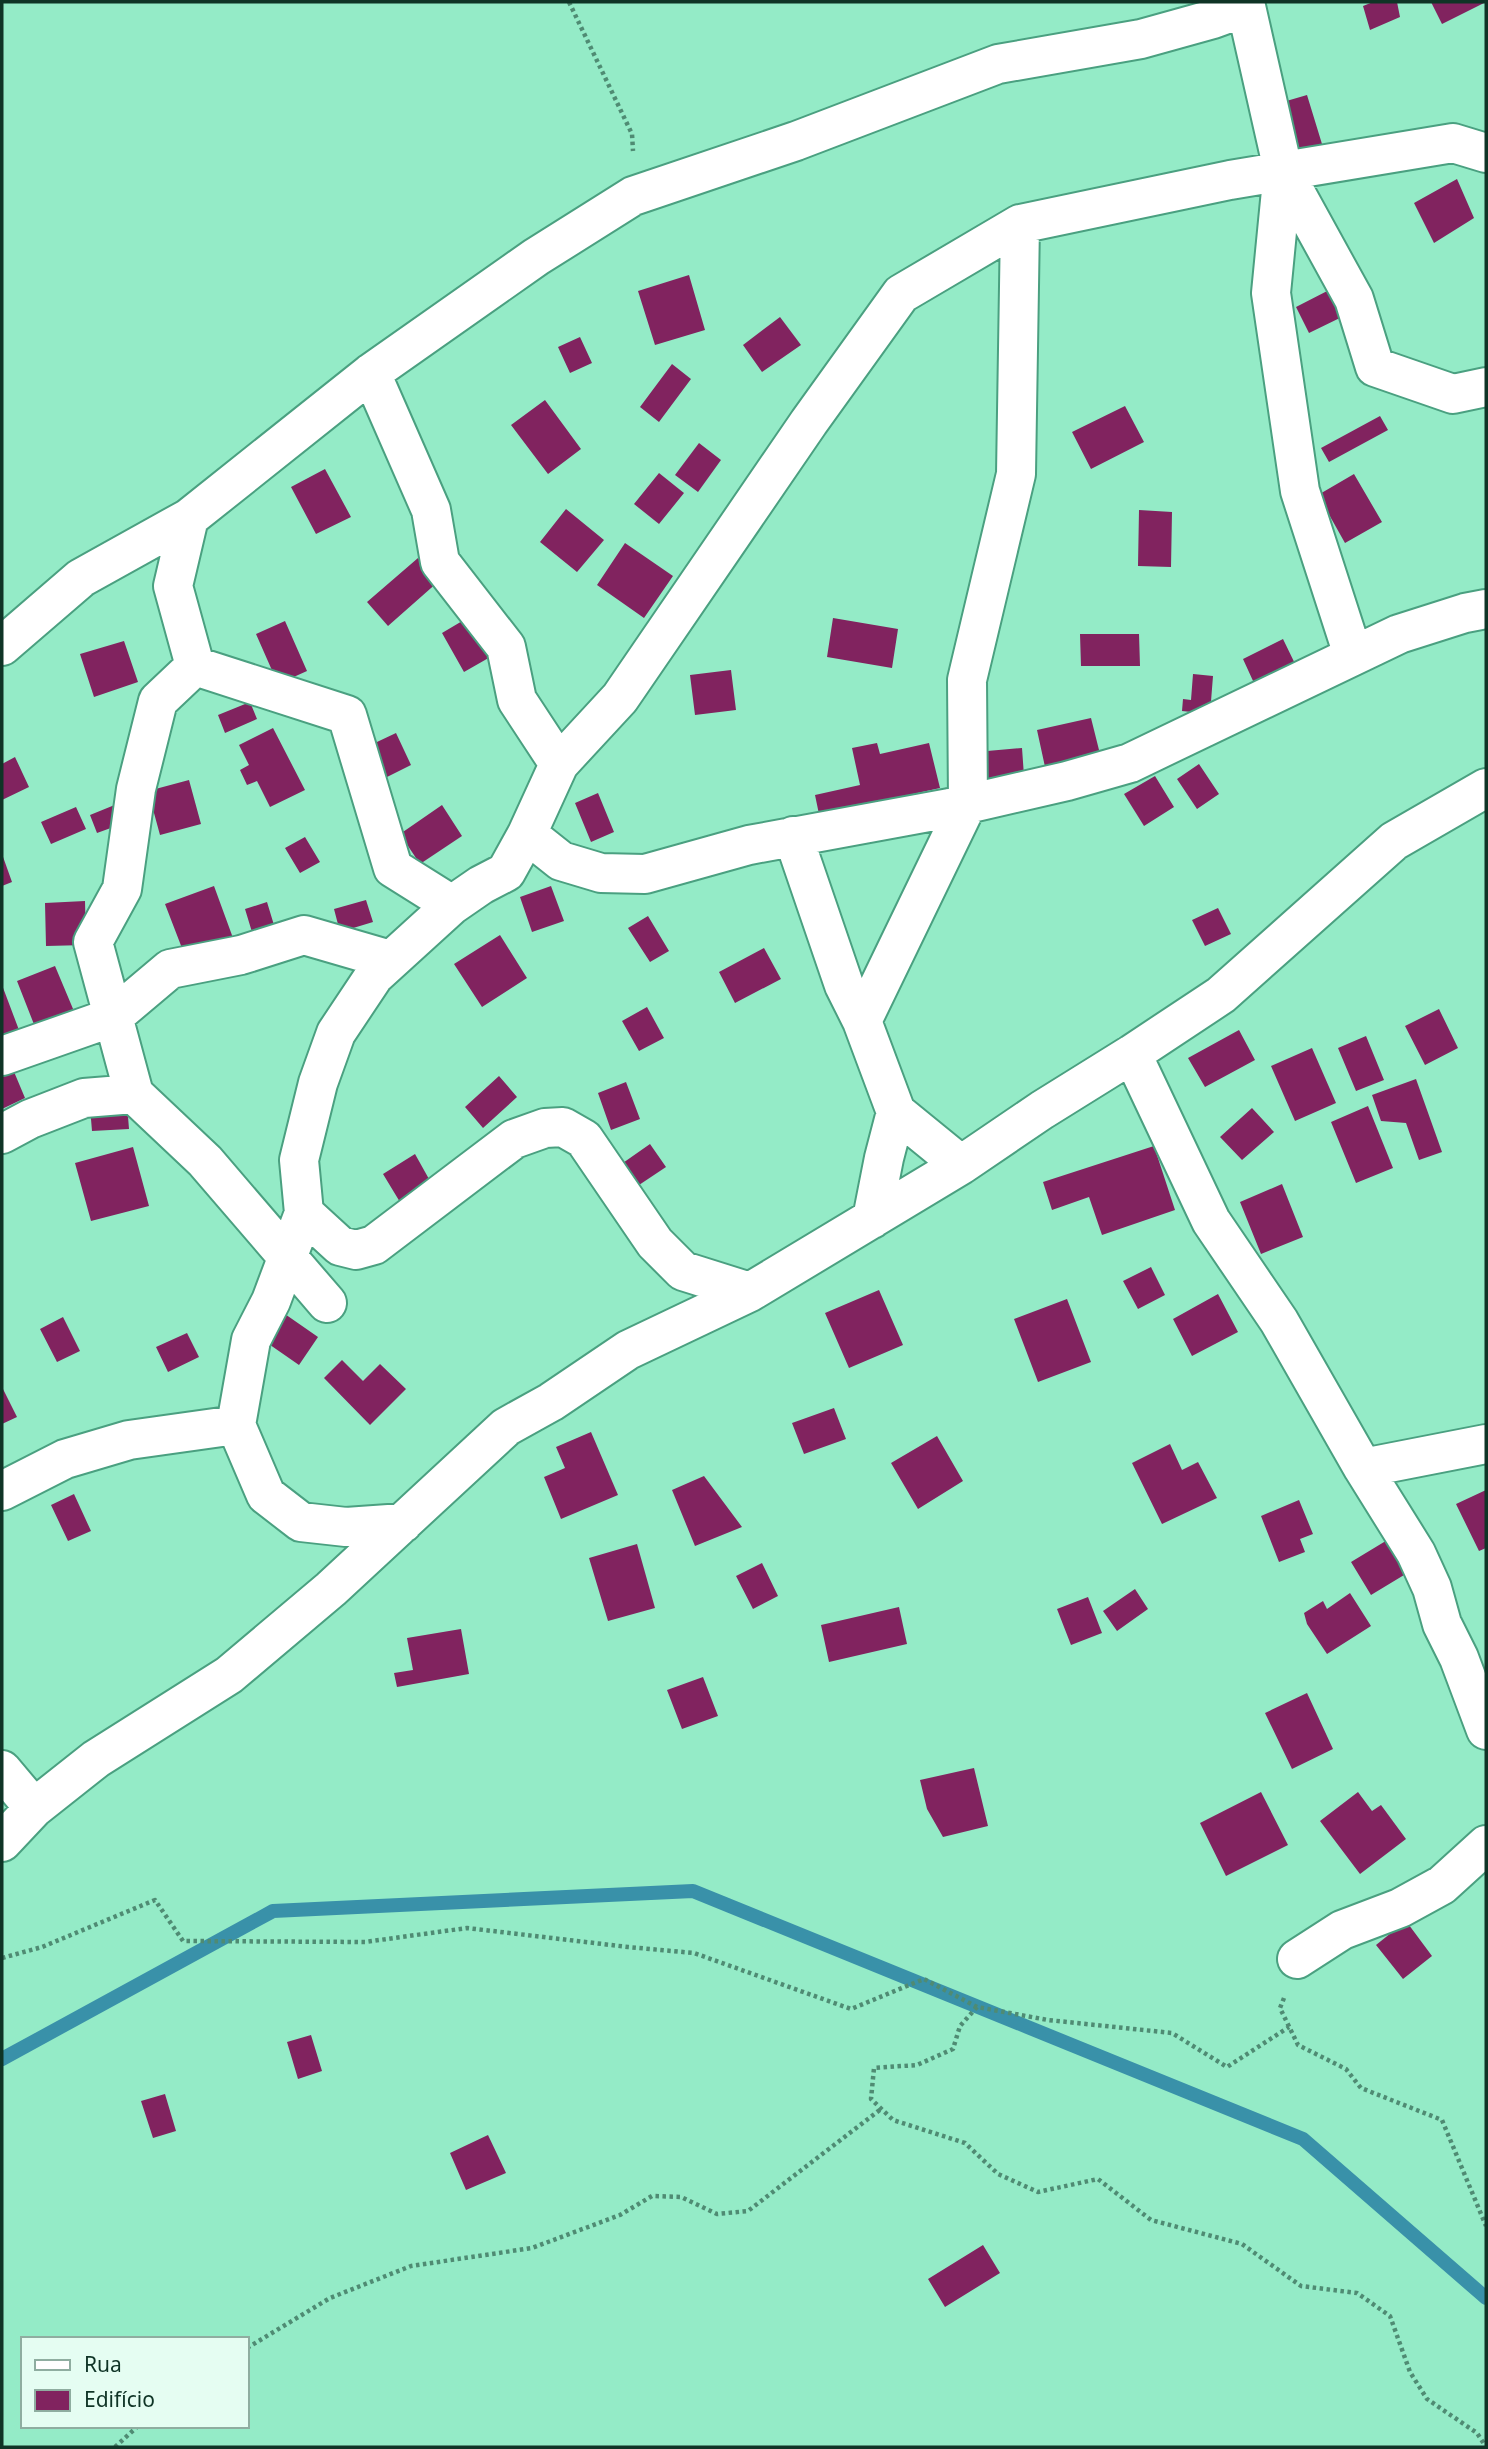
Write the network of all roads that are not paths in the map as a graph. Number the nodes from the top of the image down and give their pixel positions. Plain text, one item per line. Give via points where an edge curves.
1 (1245, 4) edge
2 (1484, 148) edge
3 (1283, 170) junction
4 (1020, 224) junction
5 (371, 373) junction
6 (1486, 387) edge
7 (189, 518) junction
8 (1486, 609) edge
9 (2, 646) edge
10 (1353, 655) junction
11 (195, 666) junction
12 (559, 764) junction
13 (1486, 788) edge
14 (968, 802) junction
15 (527, 834) junction
16 (793, 836) junction
17 (452, 905) junction
18 (390, 960) junction
19 (113, 1017) junction
20 (862, 1021) junction
21 (1132, 1054) junction
22 (2, 1056) edge
23 (134, 1094) junction
24 (896, 1112) junction
25 (2, 1134) edge
26 (961, 1165) junction
27 (304, 1213) junction
28 (872, 1219) junction
29 (288, 1257) junction
30 (750, 1292) junction
31 (327, 1303) dead end
32 (236, 1425) junction
33 (1486, 1444) edge
34 (1363, 1468) junction
35 (2, 1491) edge
36 (403, 1523) junction
37 (1486, 1730) edge
38 (2, 1770) edge
39 (34, 1808) junction
40 (2, 1842) edge
41 (1486, 1845) edge
42 (1297, 1959) road end

1 - 3 street
1 - 5 street via 1213,19 1141,39 998,64 796,141 633,196 536,257
2 - 3 street via 1453,143
3 - 4 street
3 - 6 street via 1354,299 1375,367 1453,394
3 - 10 street via 1271,293 1300,491
4 - 12 street via 901,294 620,698
4 - 14 street via 1016,474 967,680
5 - 7 street
5 - 12 street via 431,510 440,562 506,648 517,700
7 - 9 street via 81,578
7 - 11 street via 173,586
8 - 10 street via 1399,634
10 - 14 street via 1130,763
11 - 17 street via 347,715 393,868
11 - 19 street via 158,701 136,789 122,890 93,942
12 - 15 street
13 - 21 street via 1394,841 1220,995
14 - 16 street
14 - 20 street
15 - 16 street via 561,861 601,873 645,874
15 - 17 street via 506,872
16 - 20 street via 844,985
17 - 18 street
18 - 19 street via 304,935 241,955 170,969
18 - 27 street via 336,1033 318,1083 299,1160
19 - 22 street
19 - 23 street
20 - 24 street
21 - 26 street
21 - 34 street via 1211,1222 1279,1321
23 - 25 street via 84,1098
23 - 29 street via 205,1161
24 - 26 street
24 - 28 street
26 - 28 street
27 - 29 street
27 - 30 street via 340,1246 356,1250 374,1245 514,1139 545,1128 563,1128 584,1139 655,1243 683,1271
28 - 30 street
29 - 31 street
29 - 32 street via 251,1340
30 - 36 street via 628,1350 506,1427
32 - 35 street via 129,1440 65,1459
32 - 36 street via 266,1494 301,1522 346,1527
33 - 34 street
34 - 37 street via 1416,1553
36 - 39 street via 229,1675 96,1759
38 - 39 street
39 - 40 street
41 - 42 street via 1442,1885 1400,1908 1342,1930

